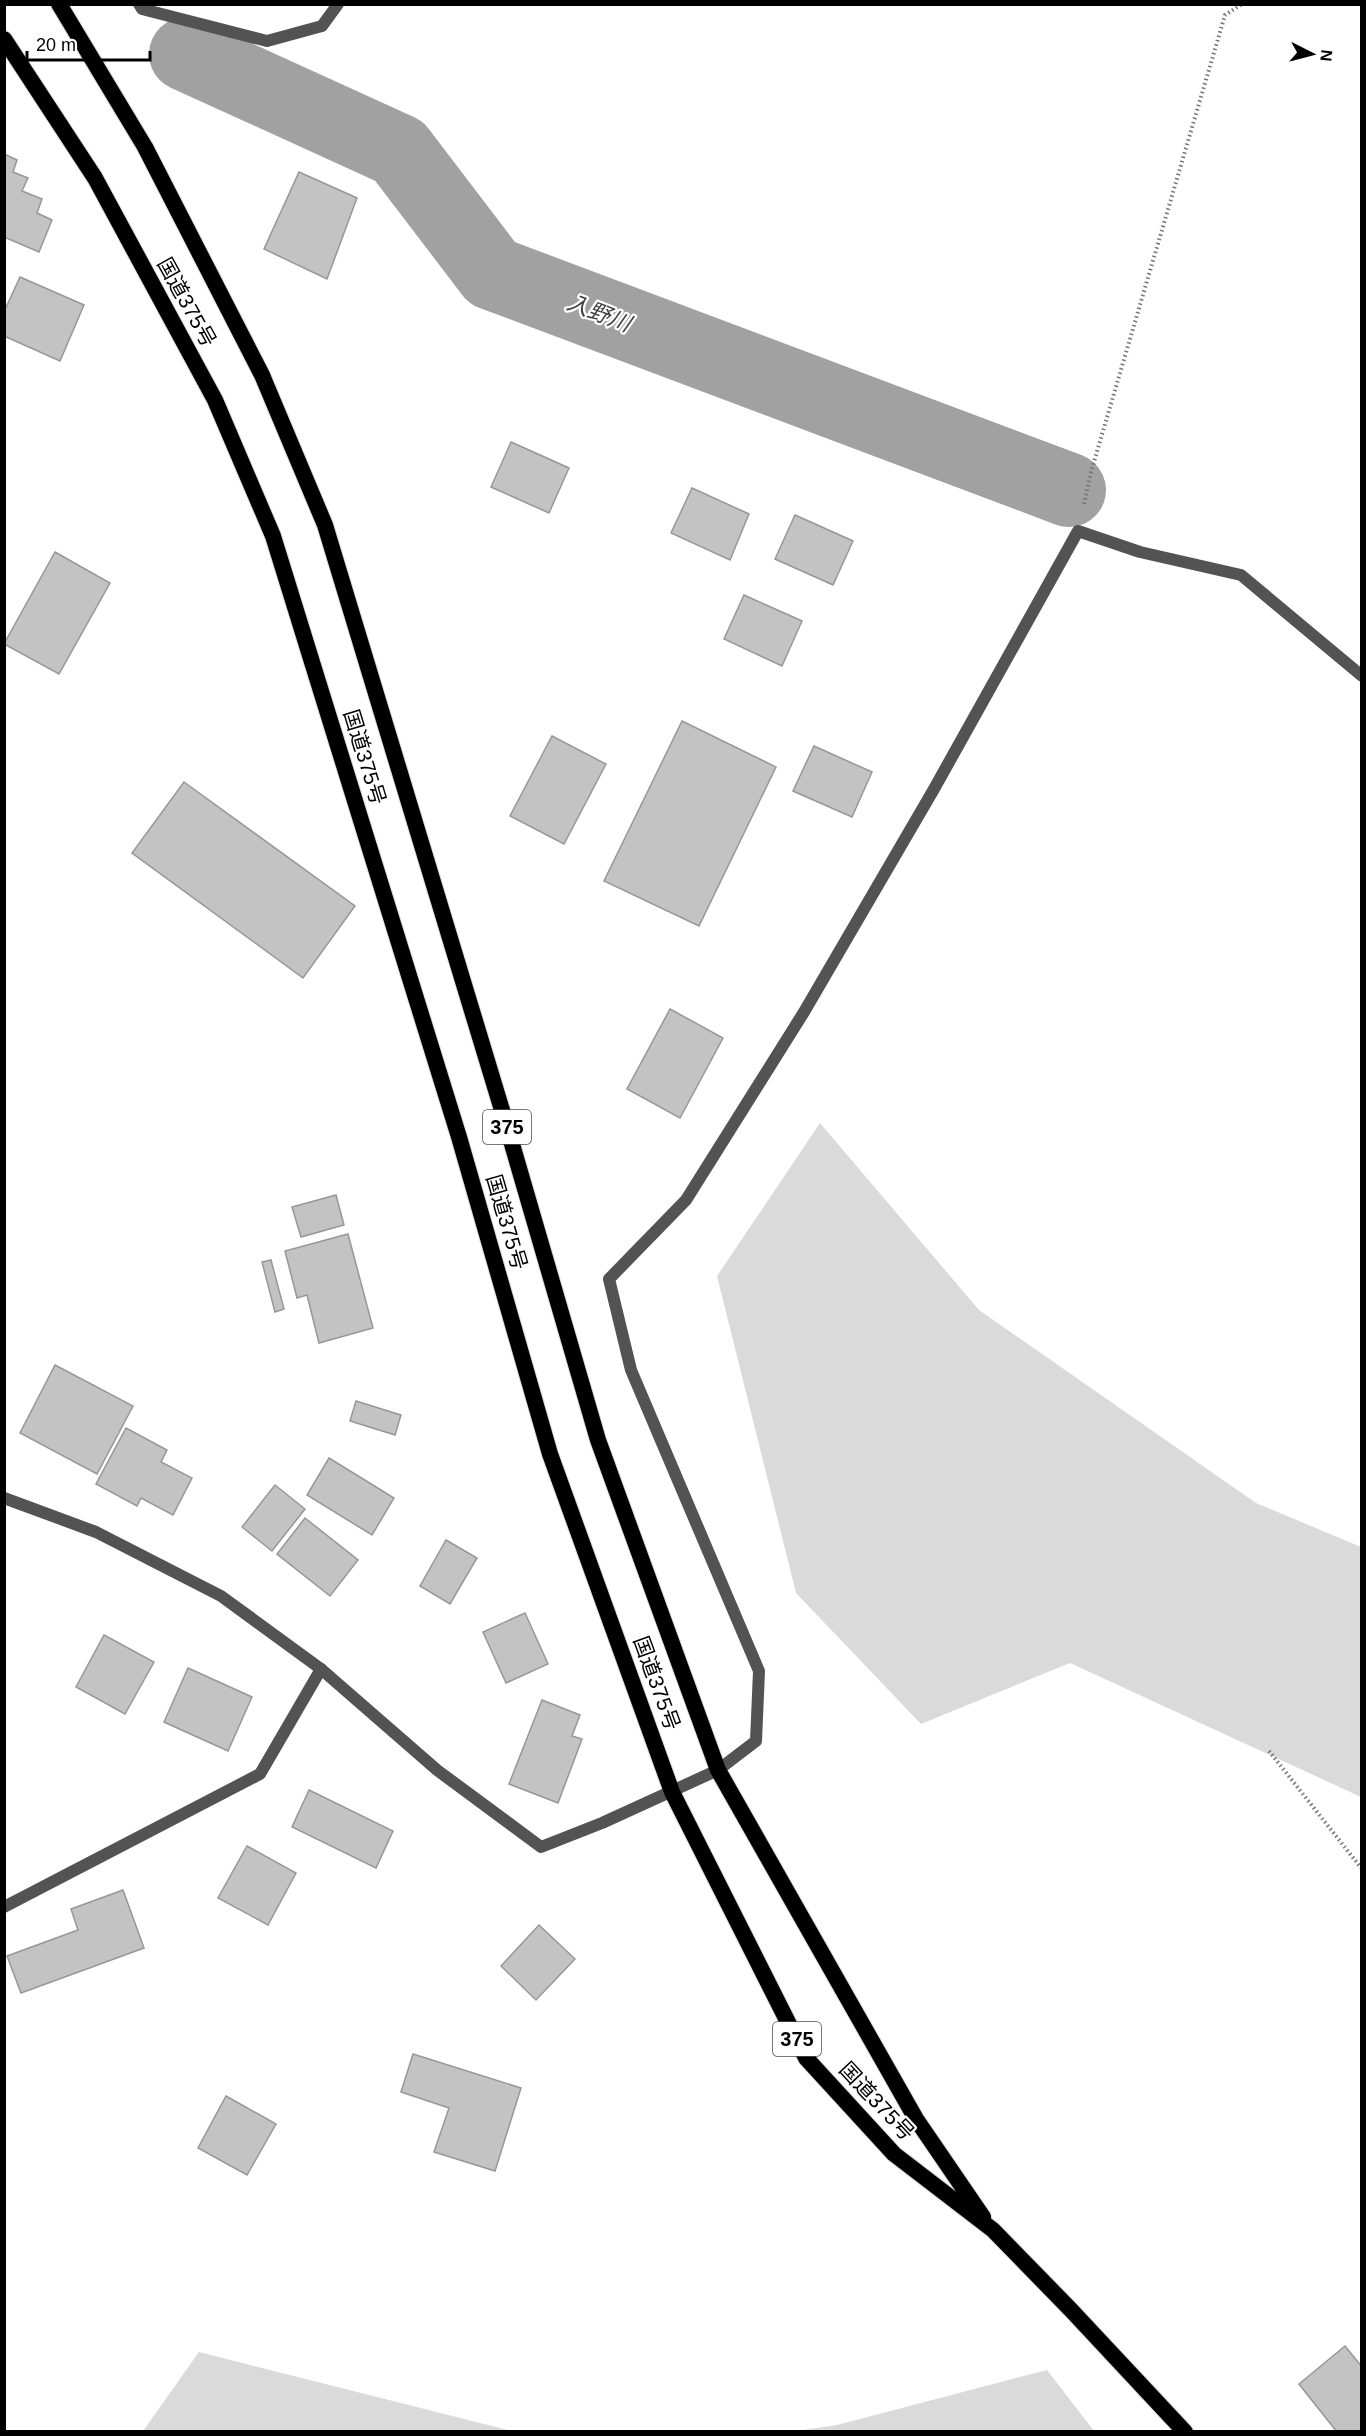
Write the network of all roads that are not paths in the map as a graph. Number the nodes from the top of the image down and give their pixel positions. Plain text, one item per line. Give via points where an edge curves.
1 (59, 4) edge
2 (139, 4) edge
3 (338, 4) edge
4 (4, 39) edge
5 (1362, 676) edge
6 (4, 1498) edge
7 (321, 1669) junction
8 (718, 1770) junction
9 (672, 1792) junction
10 (4, 1907) edge
11 (993, 2230) junction
12 (1185, 2432) edge

1 - 8 highway, 国道375号 / 375 via 145,147 261,375 325,525 598,1440
2 - 3 street via 142,9 267,40 322,26
4 - 9 highway, 国道375号 / 375 via 95,178 210,389 273,536 459,1137 550,1454
5 - 8 street via 1241,575 1140,552 1078,531 798,1022 686,1200 609,1279 631,1370 759,1671 756,1741
6 - 7 street via 96,1532 220,1596
7 - 9 street via 437,1770 541,1847
7 - 10 street via 260,1774
8 - 9 street
8 - 11 highway, 国道375号 / 375 via 916,2119
9 - 11 highway, 国道375号 / 375 via 806,2058 894,2154
11 - 12 highway, 国道375号 / 375

